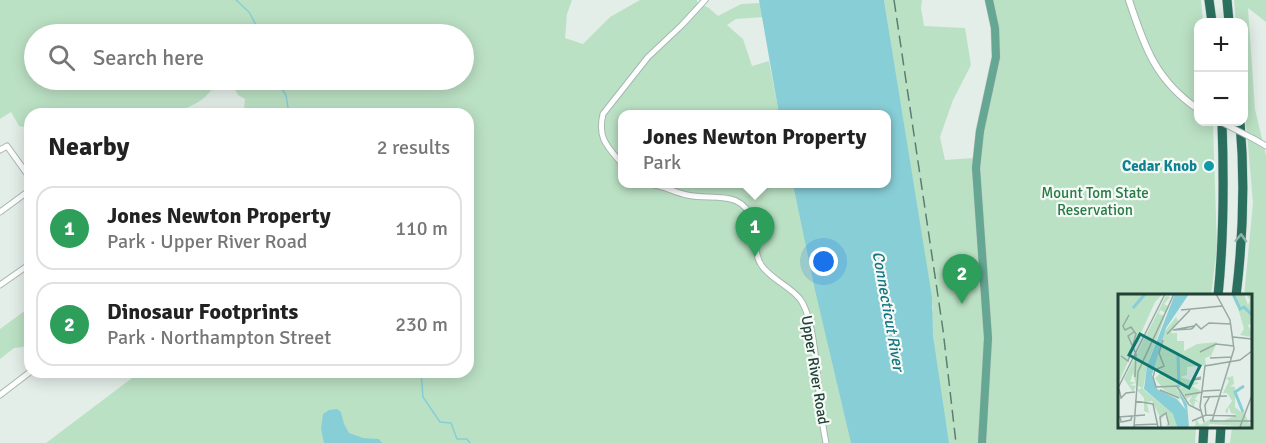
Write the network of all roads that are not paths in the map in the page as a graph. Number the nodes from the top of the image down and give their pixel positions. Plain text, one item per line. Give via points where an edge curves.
1 (705, 0) edge
2 (989, 0) edge
3 (1130, 0) edge
4 (1209, 0) edge
5 (1227, 0) edge
6 (1211, 18) edge
7 (1229, 18) edge
8 (1194, 106) edge
9 (1221, 126) edge
10 (1229, 126) edge
11 (1240, 126) edge
12 (1266, 146) edge
13 (0, 150) edge
14 (618, 159) edge
15 (24, 170) edge
16 (669, 188) edge
17 (24, 194) edge
18 (0, 212) edge
19 (24, 268) edge
20 (0, 285) edge
21 (1218, 294) edge
22 (1236, 294) edge
23 (24, 377) edge
24 (0, 395) edge
25 (1204, 428) edge
26 (1221, 428) edge
27 (826, 443) edge
28 (982, 443) edge
29 (1203, 443) edge
30 (1220, 443) edge

1 - 14 street via 648,57 603,114 602,139
2 - 28 main road via 996,57 976,168 988,338
3 - 8 street via 1154,66
4 - 6 highway
5 - 7 highway
9 - 21 highway via 1224,225
10 - 12 street, bridge
22 -> 11 highway via 1243,178
13 - 15 street via 8,147
16 - 27 street, Upper River Road via 697,197 729,197 748,212 754,224 760,264 801,300 806,312
17 - 18 street
19 - 20 street
23 - 24 street
25 - 29 highway
26 - 30 highway

